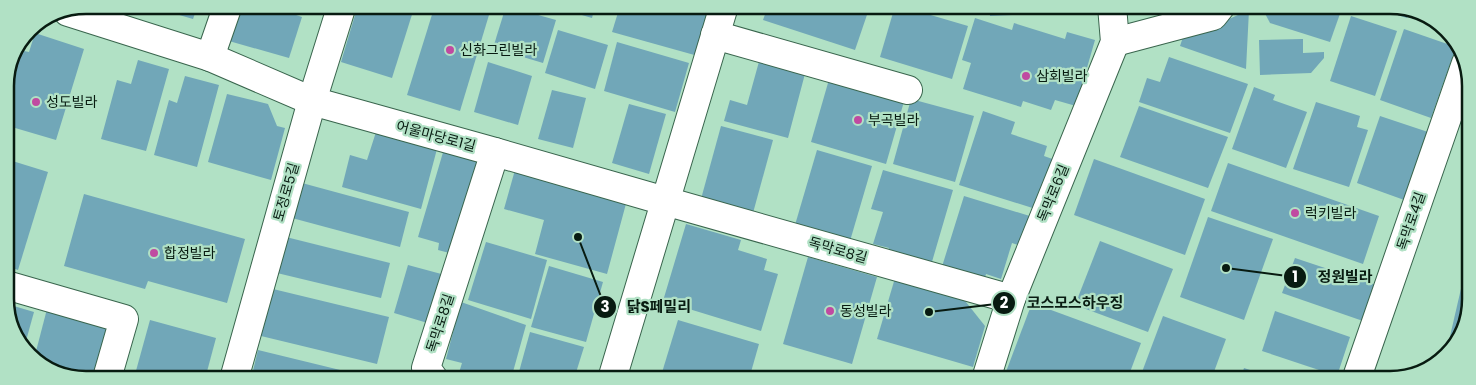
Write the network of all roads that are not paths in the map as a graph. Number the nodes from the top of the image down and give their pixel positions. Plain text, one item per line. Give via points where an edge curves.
1 (75, 14) edge
2 (225, 14) edge
3 (339, 14) edge
4 (722, 14) edge
5 (1113, 14) edge
6 (1215, 14) edge
7 (715, 35) junction
8 (1115, 42) junction
9 (210, 57) junction
10 (1461, 76) edge
11 (908, 90) dead end
12 (312, 102) junction
13 (495, 152) junction
14 (665, 201) junction
15 (14, 287) edge
16 (1010, 299) junction
17 (109, 371) edge
18 (236, 371) edge
19 (428, 371) edge
20 (614, 371) edge
21 (988, 371) edge
22 (1359, 371) edge

1 - 9 street, 어울마당로1길
2 - 9 street
3 - 12 street, 토정로5길
4 - 7 street
5 - 8 street, 독막로6길
6 - 8 street
7 - 11 street
7 - 14 street
8 - 16 street, 독막로6길
9 - 12 street, 어울마당로1길
10 - 22 street, 독막로4길
12 - 13 street, 어울마당로1길
12 - 18 street, 토정로5길
13 - 14 street, 어울마당로1길
13 - 19 street, 독막로8길 via 426,368
14 - 16 street, 독막로8길
14 - 20 street
15 - 17 street via 124,319
16 - 21 street, 독막로6길

